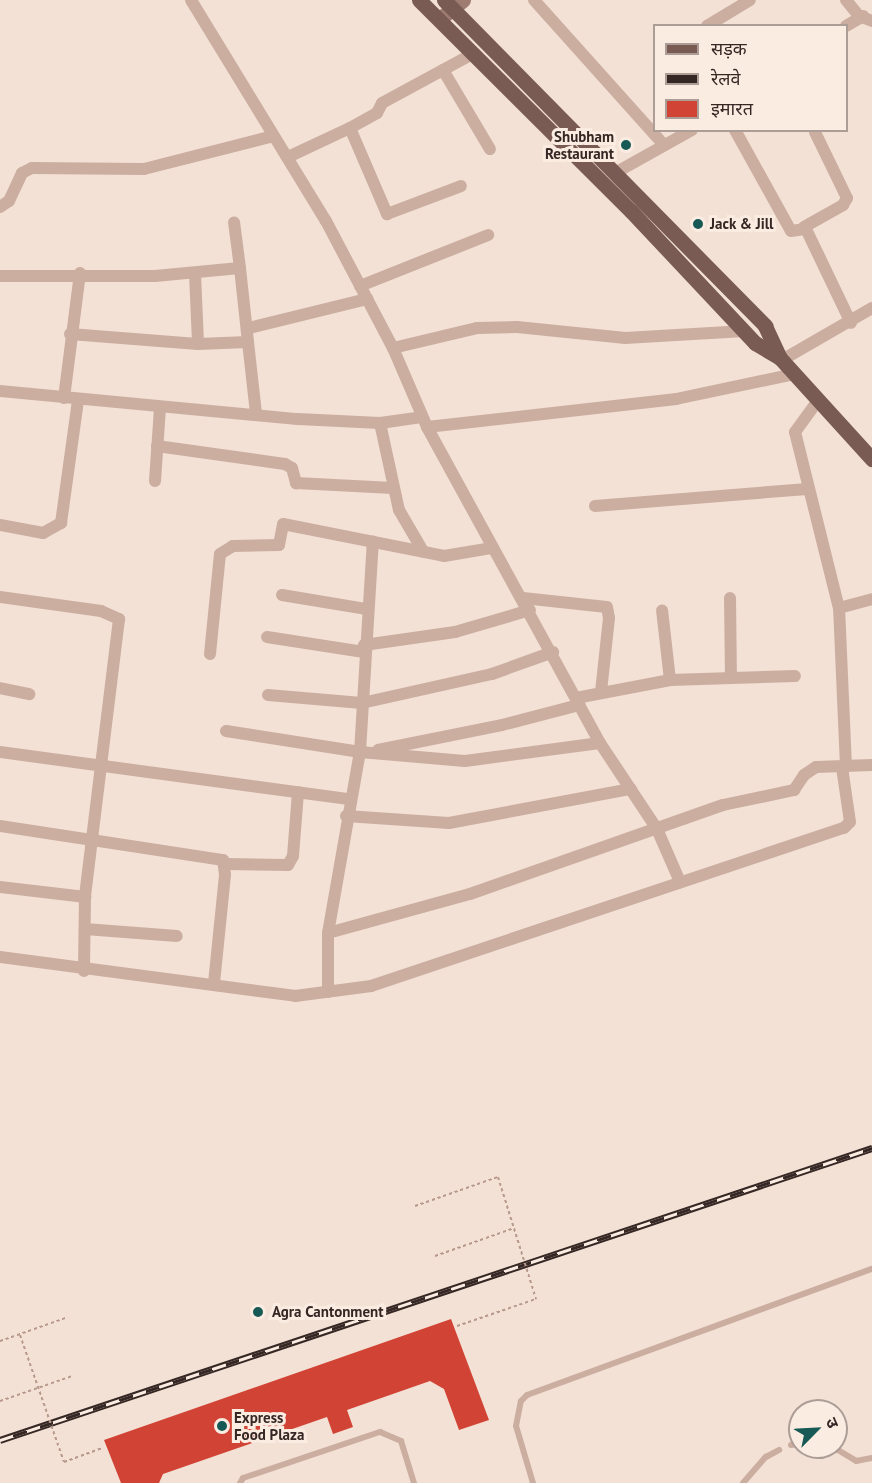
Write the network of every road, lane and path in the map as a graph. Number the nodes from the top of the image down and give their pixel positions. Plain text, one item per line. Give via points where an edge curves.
1 (190, 0) edge
2 (534, 0) edge
3 (750, 0) edge
4 (846, 0) edge
5 (425, 2) edge
6 (453, 3) edge
7 (440, 19) junction
8 (868, 19) edge
9 (710, 24) edge
10 (848, 25) edge
11 (474, 53) junction
12 (443, 70) junction
13 (350, 128) junction
14 (688, 132) edge
15 (736, 132) edge
16 (815, 132) edge
17 (273, 136) junction
18 (664, 145) junction
19 (490, 149) dead end
20 (288, 157) junction
21 (615, 173) junction
22 (461, 186) dead end
23 (0, 207) edge
24 (234, 222) dead end
25 (804, 227) junction
26 (488, 235) dead end
27 (240, 268) junction
28 (80, 273) junction
29 (195, 274) junction
30 (0, 276) edge
31 (360, 286) junction
32 (367, 299) junction
33 (872, 308) edge
34 (851, 323) junction
35 (249, 328) junction
36 (745, 332) junction
37 (70, 334) junction
38 (248, 342) junction
39 (198, 344) junction
40 (393, 348) junction
41 (781, 359) junction
42 (795, 374) junction
43 (0, 391) edge
44 (64, 398) junction
45 (819, 399) junction
46 (78, 400) junction
47 (160, 407) junction
48 (256, 413) junction
49 (424, 422) junction
50 (380, 423) junction
51 (157, 446) junction
52 (872, 459) edge
53 (154, 481) dead end
54 (393, 488) junction
55 (807, 489) junction
56 (595, 506) dead end
57 (0, 525) edge
58 (374, 541) junction
59 (492, 548) junction
60 (423, 551) junction
61 (282, 595) dead end
62 (0, 597) edge
63 (523, 598) junction
64 (730, 598) dead end
65 (872, 599) edge
66 (839, 608) junction
67 (367, 609) junction
68 (530, 610) junction
69 (662, 610) dead end
70 (267, 637) dead end
71 (364, 648) junction
72 (553, 652) junction
73 (210, 654) dead end
74 (795, 676) dead end
75 (731, 678) junction
76 (670, 680) junction
77 (0, 688) edge
78 (602, 692) junction
79 (29, 694) dead end
80 (268, 695) dead end
81 (578, 701) junction
82 (362, 703) junction
83 (226, 731) dead end
84 (600, 743) junction
85 (0, 752) edge
86 (364, 752) junction
87 (102, 764) junction
88 (872, 765) edge
89 (844, 767) junction
90 (632, 789) junction
91 (298, 792) junction
92 (349, 800) junction
93 (346, 816) junction
94 (0, 826) edge
95 (657, 829) junction
96 (92, 838) junction
97 (225, 864) junction
98 (680, 882) junction
99 (0, 886) edge
100 (85, 897) junction
101 (85, 928) junction
102 (328, 933) junction
103 (177, 936) dead end
104 (0, 957) edge
105 (84, 971) junction
106 (214, 984) junction
107 (328, 992) junction
108 (415, 1206) dead end
109 (514, 1228) junction
110 (435, 1256) dead end
111 (872, 1269) edge
112 (68, 1317) dead end
113 (457, 1326) dead end
114 (20, 1335) junction
115 (0, 1341) edge
116 (72, 1376) dead end
117 (39, 1388) junction
118 (0, 1401) edge
119 (102, 1448) dead end
120 (779, 1450) dead end
121 (848, 1456) edge
122 (872, 1458) edge
123 (240, 1483) edge
124 (414, 1483) edge
125 (532, 1483) edge
126 (743, 1483) edge

1 - 17 street
2 - 18 street
3 - 9 street
4 - 8 street
5 - 7 main road
6 - 7 street
6 - 21 main road
7 - 11 main road
8 - 10 street
11 - 12 street
11 - 36 main road
12 - 13 street via 382,103 376,113
12 - 19 street
13 - 20 street
13 - 22 street via 387,214
14 - 18 street
15 - 25 street via 792,231
16 - 25 street via 847,198 843,205
17 - 20 street
17 - 23 street via 144,169 32,168 22,173 9,201
18 - 21 street
20 - 31 street
21 - 41 main road via 765,326
24 - 27 street
25 - 34 street
26 - 31 street
27 - 29 street
27 - 35 street
28 - 29 street
28 - 30 street
28 - 37 street
29 - 39 street
31 - 32 street
32 - 35 street
32 - 40 street
33 - 34 street
34 - 41 street
35 - 38 street
36 - 40 street via 625,338 517,327 477,328
36 - 41 main road
37 - 39 street
37 - 44 street
38 - 39 street
38 - 48 street
40 - 49 street
41 - 42 main road
42 - 45 main road
42 - 49 street via 676,399
43 - 44 street
44 - 46 street
45 - 52 main road
45 - 55 street via 795,432
46 - 47 street
46 - 57 street via 61,524 43,533
47 - 48 street
47 - 51 street
48 - 50 street
49 - 50 street
49 - 59 street
50 - 54 street
51 - 53 street
51 - 54 street via 285,464 292,468 296,483
54 - 60 street via 399,510
55 - 56 street
55 - 66 street
58 - 60 street
58 - 67 street
58 - 73 street via 285,524 279,545 224,550 220,554
59 - 60 street via 451,556
59 - 63 street
61 - 67 street
62 - 87 street via 102,611 118,619
63 - 68 street
63 - 78 street via 606,607 609,618
64 - 75 street
65 - 66 street
66 - 89 street
67 - 71 street
68 - 71 street via 455,632
68 - 72 street
69 - 76 street
70 - 71 street
71 - 82 street
72 - 81 street
72 - 82 street via 492,674
74 - 75 street
75 - 76 street
76 - 78 street
77 - 79 street
78 - 81 street
80 - 82 street
81 - 84 street
81 - 86 street
82 - 86 street
83 - 86 street
84 - 86 street via 465,761
84 - 90 street
85 - 87 street
86 - 92 street
87 - 91 street
87 - 96 street
88 - 89 street
89 - 95 street via 816,767 804,775 794,790 723,805
89 - 98 street via 850,822 847,826
90 - 93 street via 449,823
90 - 95 street
91 - 92 street
91 - 97 street via 293,856 288,865
92 - 93 street
93 - 102 street
94 - 96 street
95 - 98 street
95 - 102 street via 470,894
96 - 97 street
96 - 100 street
97 - 106 street
98 - 107 street via 371,986
99 - 100 street
100 - 101 street
101 - 103 street
101 - 105 street
102 - 107 street
104 - 105 street
105 - 106 street
106 - 107 street via 295,996
108 - 109 path, bridge via 498,1177
109 - 110 path
109 - 113 path, bridge via 536,1299
111 - 125 lane via 527,1395 521,1401 516,1426
112 - 114 path
114 - 115 path
114 - 117 path, bridge
116 - 117 path
117 - 118 path
117 - 119 path, bridge via 64,1462
120 - 126 lane via 766,1457
121 - 122 lane via 856,1461
123 - 124 lane via 243,1478 380,1432 400,1441

